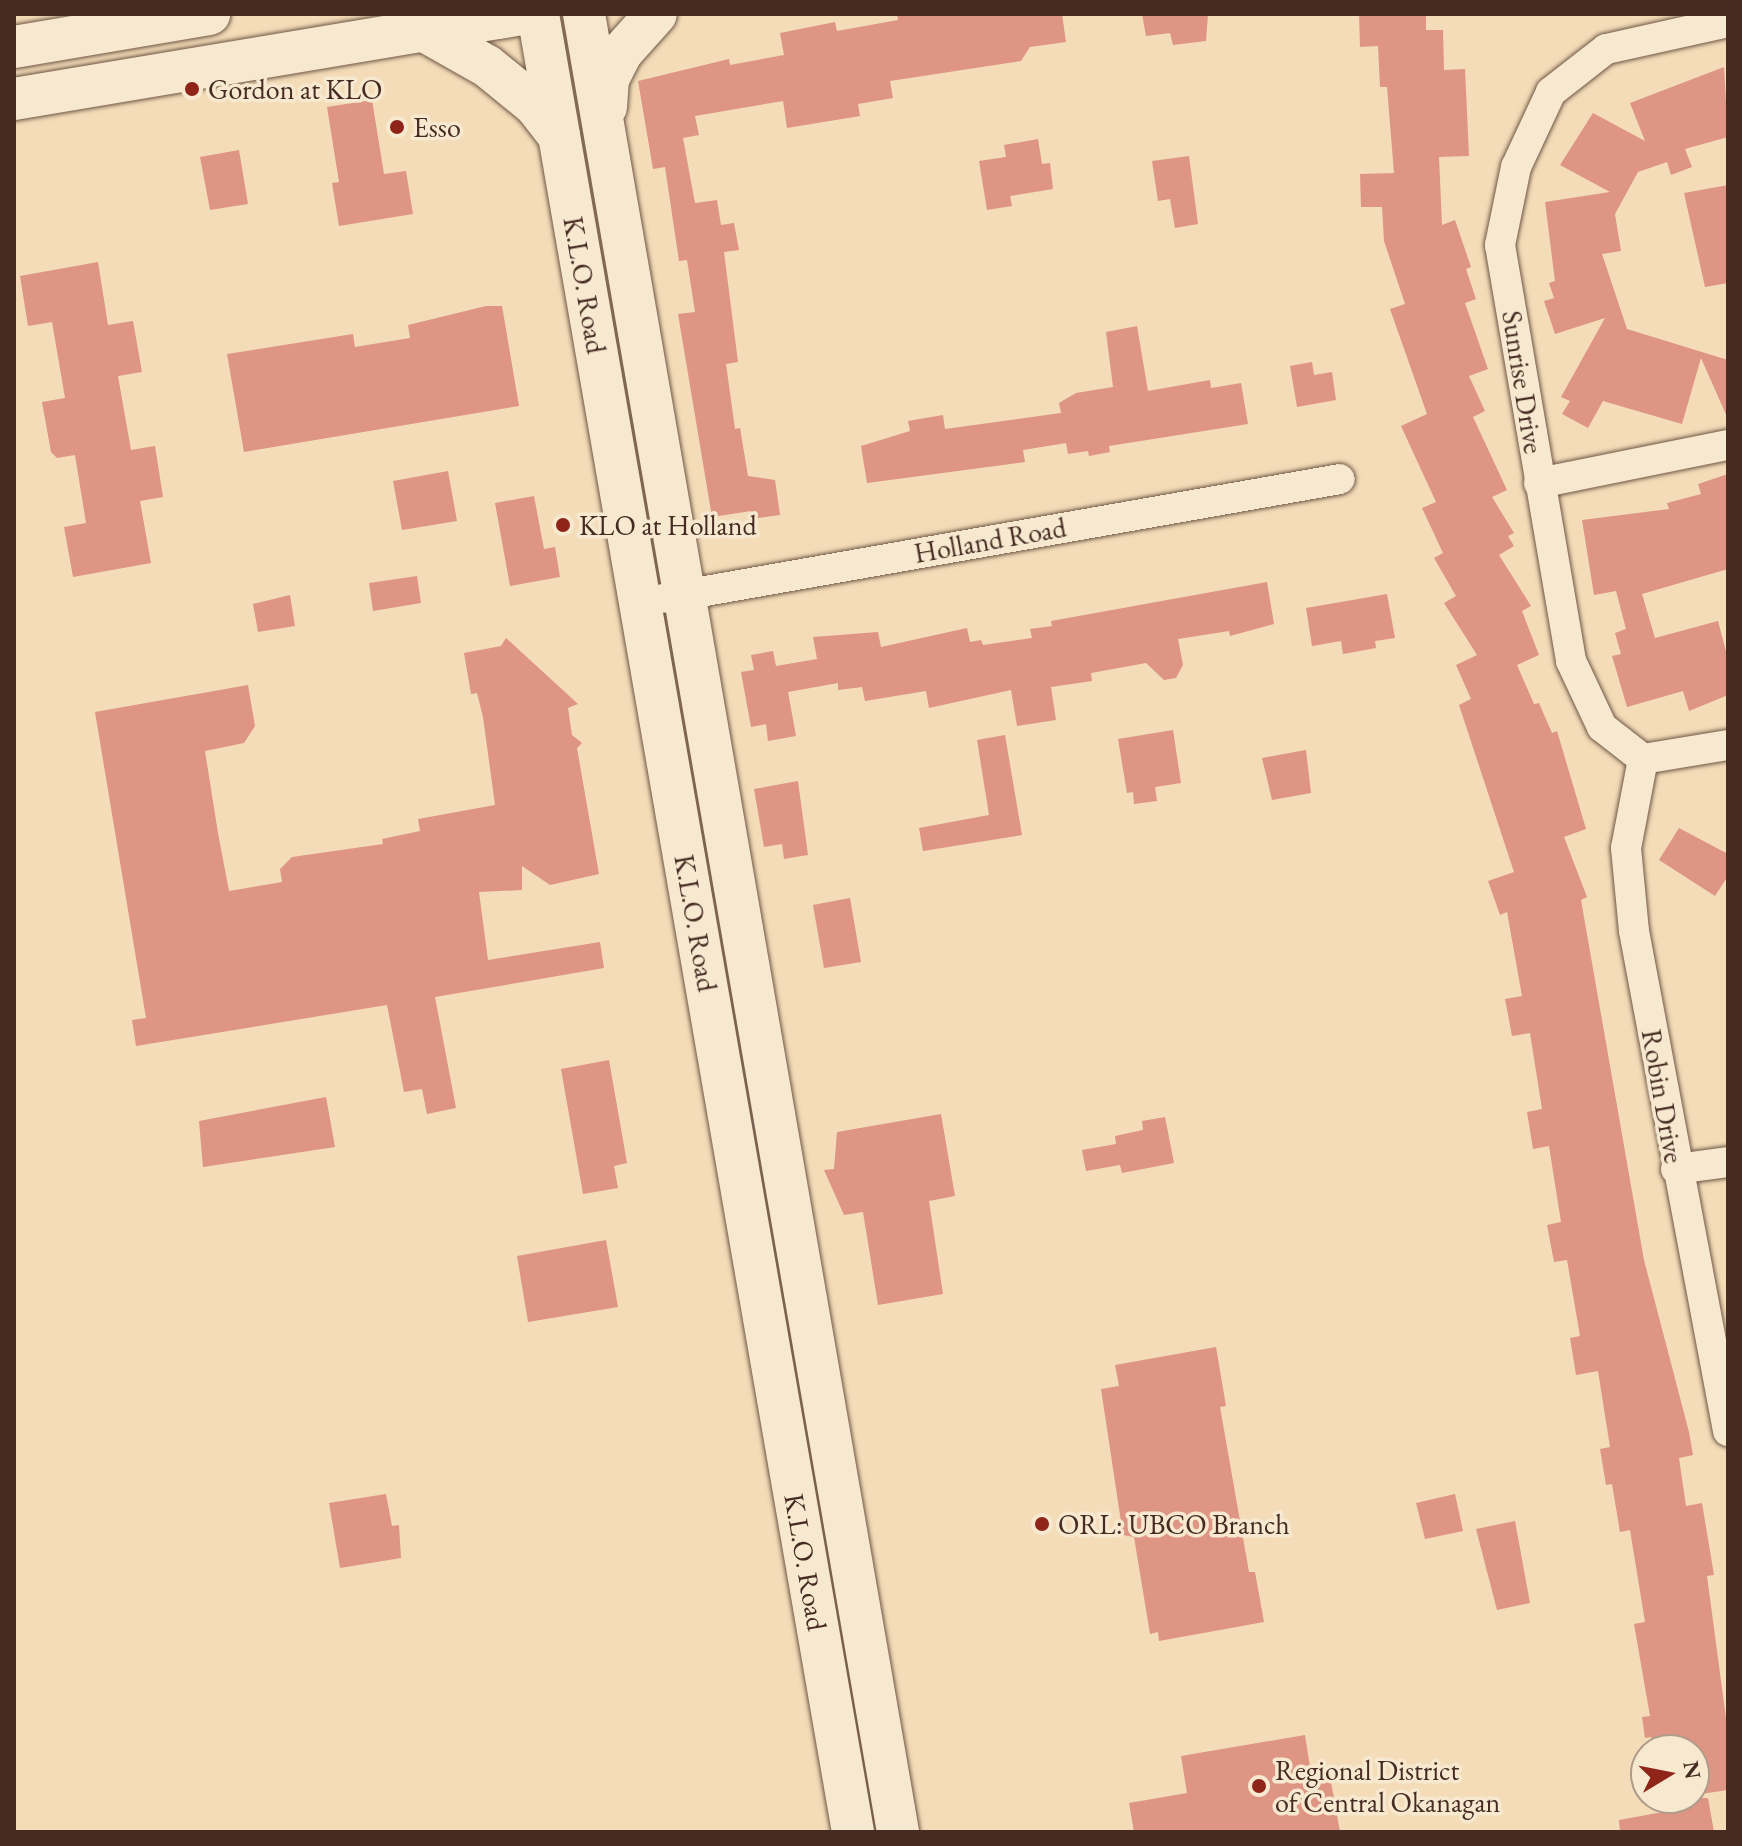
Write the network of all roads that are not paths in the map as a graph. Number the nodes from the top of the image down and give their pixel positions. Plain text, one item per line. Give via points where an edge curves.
1 (209, 14) edge
2 (522, 14) edge
3 (538, 14) edge
4 (584, 14) edge
5 (656, 14) edge
6 (1728, 22) edge
7 (423, 30) junction
8 (14, 47) edge
9 (14, 99) edge
10 (604, 128) junction
11 (560, 138) junction
12 (1728, 445) edge
13 (1340, 479) dead end
14 (1539, 483) junction
15 (684, 594) junction
16 (640, 602) junction
17 (1728, 745) edge
18 (1643, 759) junction
19 (1728, 1162) edge
20 (1676, 1169) junction
21 (1728, 1431) edge
22 (853, 1832) edge
23 (898, 1832) edge

1 - 8 main road
2 - 7 main road
3 - 11 main road, K.L.O. Road
4 - 10 main road, K.L.O. Road
5 - 10 main road via 621,53 608,79
6 - 14 street, Sunrise Drive via 1606,49 1551,92 1516,167 1500,245
7 - 9 main road
7 - 11 main road via 460,47 516,89
10 - 15 main road, K.L.O. Road
11 - 16 main road, K.L.O. Road
12 - 14 street
13 - 15 street, Holland Road
14 - 18 street, Sunrise Drive via 1571,661 1602,727
15 - 16 street, Holland Road
15 - 23 main road, K.L.O. Road
16 - 22 main road, K.L.O. Road
17 - 18 street
18 - 20 street, Robin Drive via 1626,848 1634,931
19 - 20 street
20 - 21 street, Robin Drive

